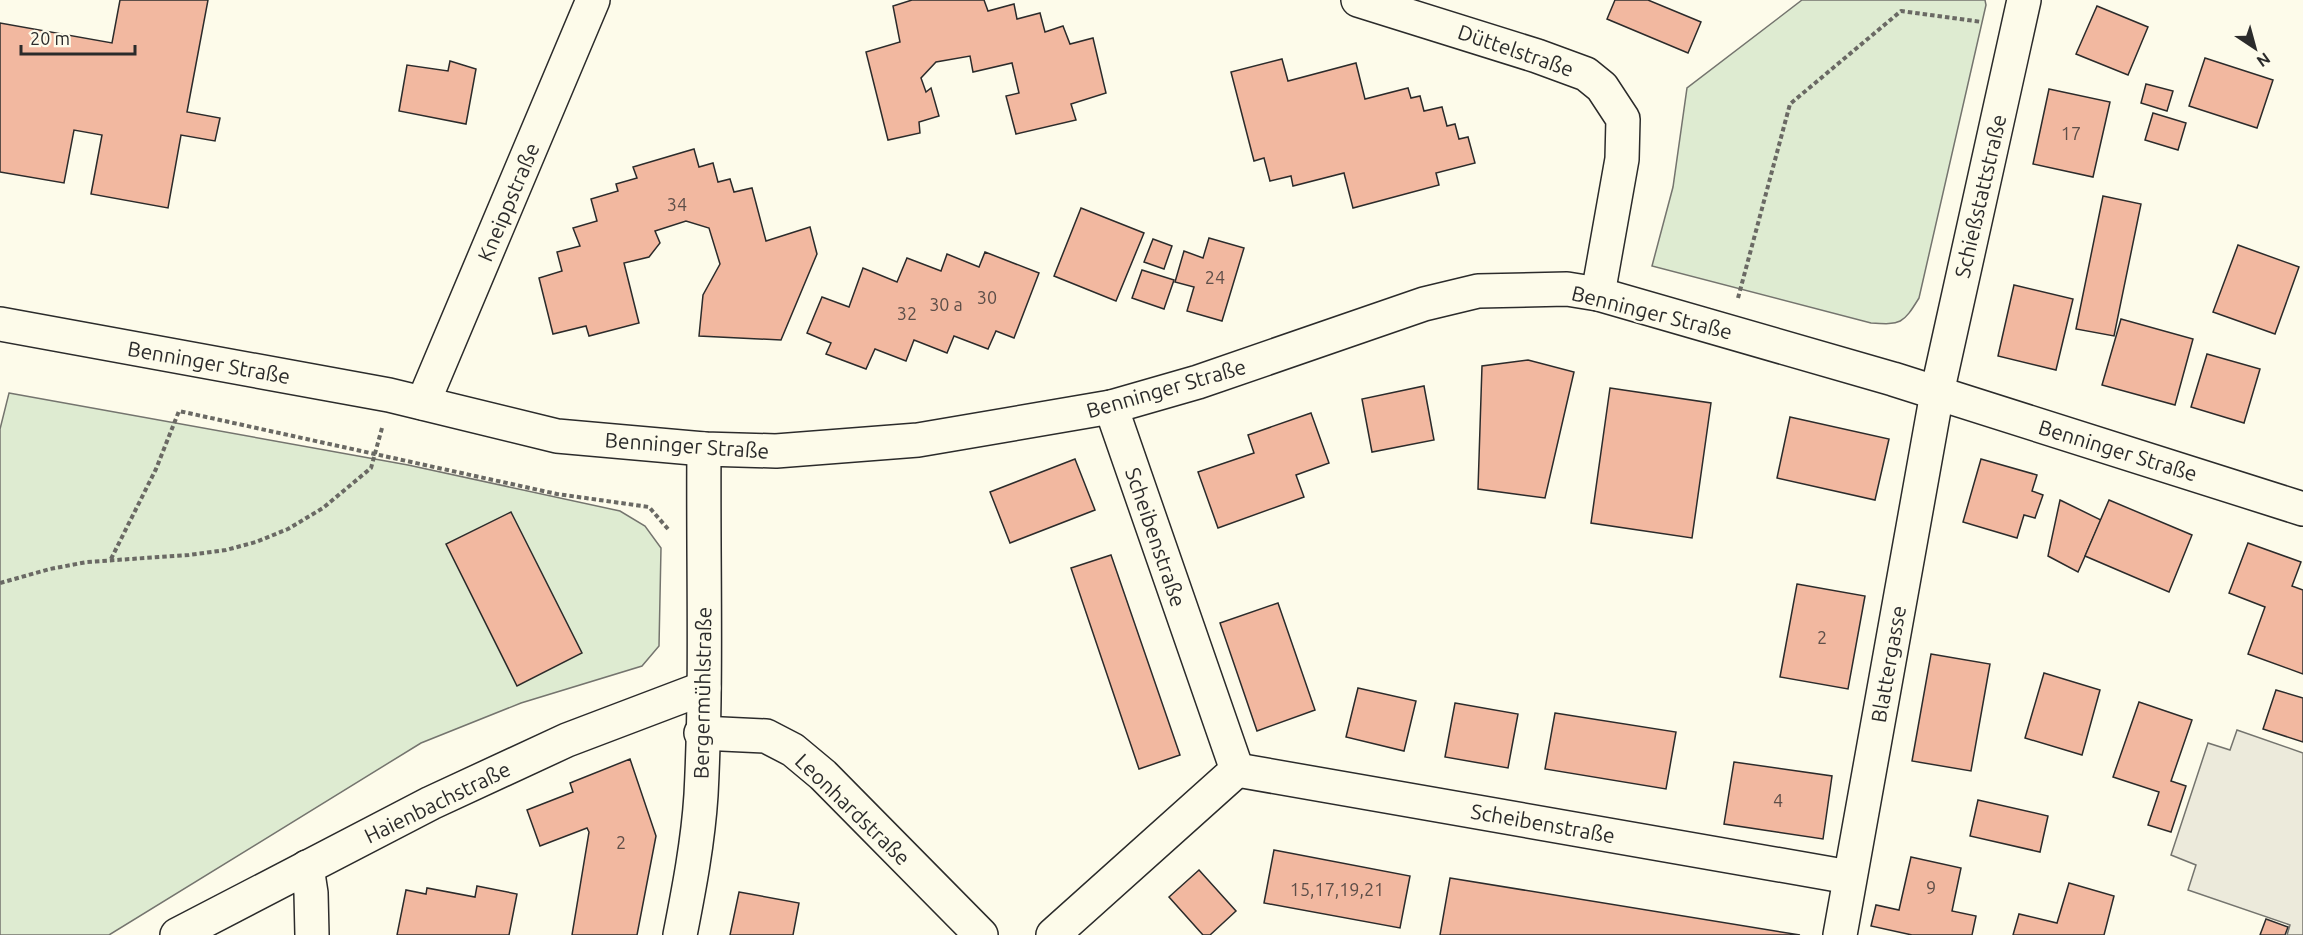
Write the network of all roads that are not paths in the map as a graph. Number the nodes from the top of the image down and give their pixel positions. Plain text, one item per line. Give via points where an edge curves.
1 (593, 0) edge
2 (1358, 0) edge
3 (2021, 13) edge
4 (1598, 294) junction
5 (0, 324) edge
6 (1937, 393) junction
7 (423, 403) junction
8 (1111, 407) junction
9 (704, 449) junction
10 (2303, 509) edge
11 (704, 688) junction
12 (701, 733) junction
13 (1237, 770) junction
14 (307, 867) junction
15 (1849, 877) junction
16 (177, 935) edge
17 (312, 935) edge
18 (680, 935) edge
19 (981, 935) edge
20 (1053, 935) edge
21 (1840, 935) edge

1 - 7 street, Kneippstraße
2 - 4 street, Düttelstraße via 1547,60 1586,74 1602,87 1623,119 1622,159
3 - 6 street, Schießstattstraße
4 - 6 street, Benninger Straße
4 - 8 street, Benninger Straße via 1567,290 1478,291 1424,304 1198,382
5 - 7 street, Benninger Straße
6 - 10 street, Benninger Straße
6 - 15 street, Blattergasse
7 - 9 street, Benninger Straße via 557,436
8 - 9 street, Benninger Straße via 918,440 776,451
8 - 13 street, Scheibenstraße
9 - 11 street, Bergermühlstraße
11 - 12 street, Bergermühlstraße
11 - 14 street, Haienbachstraße via 567,740 431,803
12 - 18 street, Bergermühlstraße via 701,796
12 - 19 street, Leonhardstraße via 766,736 793,750 823,775
13 - 15 street, Scheibenstraße
13 - 20 street
14 - 16 street, Haienbachstraße
14 - 17 street
15 - 21 street, Blattergasse

